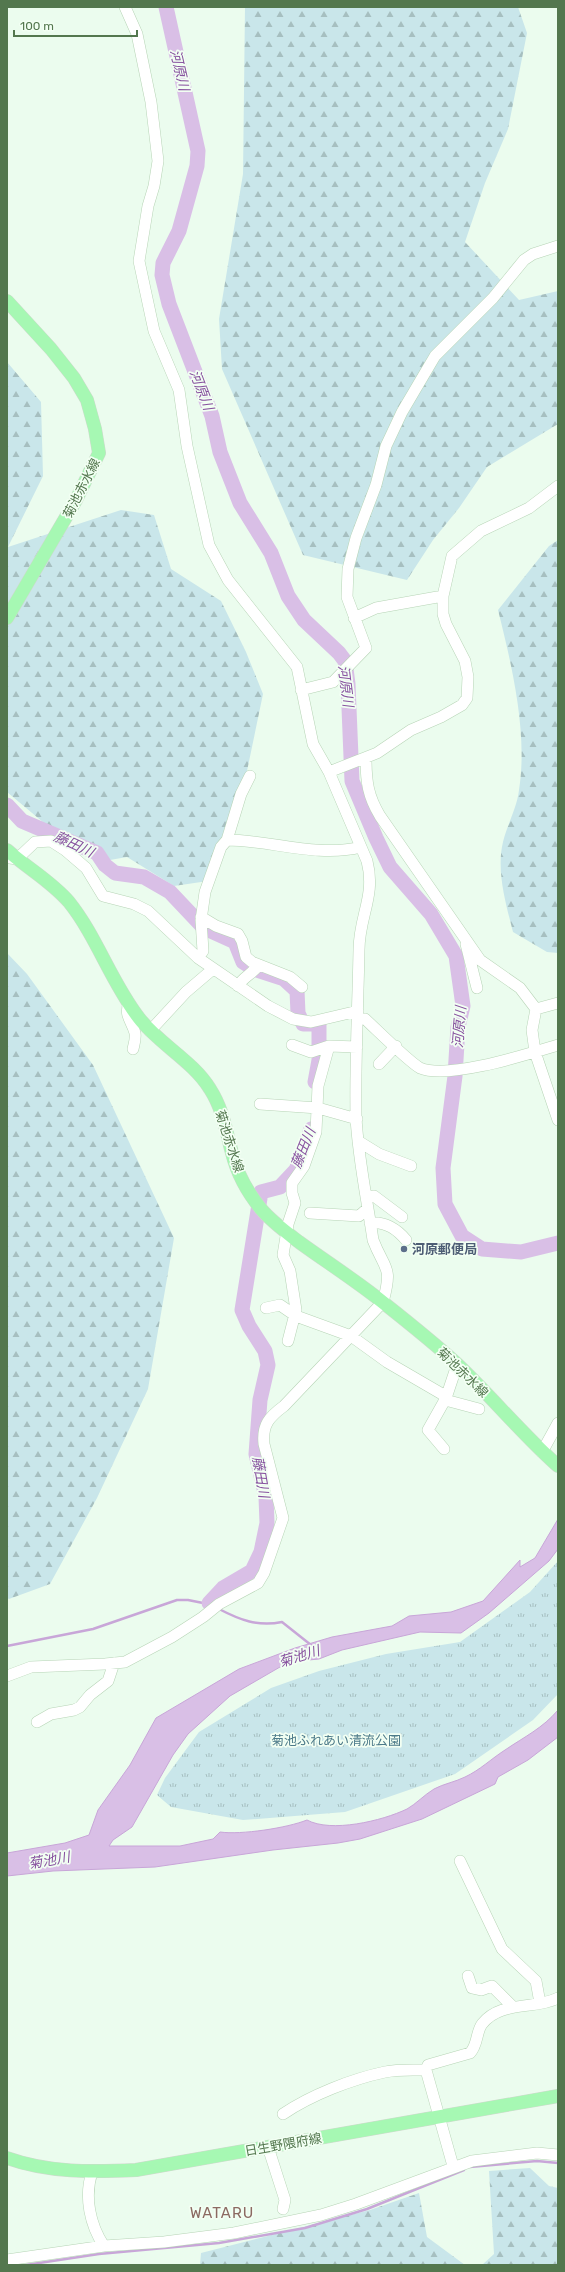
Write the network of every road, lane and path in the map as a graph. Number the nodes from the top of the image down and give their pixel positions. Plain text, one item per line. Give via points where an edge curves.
1 (125, 7) edge
2 (558, 246) edge
3 (7, 301) edge
4 (558, 486) edge
5 (443, 596) junction
6 (7, 618) edge
7 (354, 618) junction
8 (301, 690) junction
9 (366, 758) junction
10 (329, 772) junction
11 (250, 776) dead end
12 (227, 840) junction
13 (361, 847) junction
14 (10, 856) edge
15 (201, 917) junction
16 (467, 940) junction
17 (198, 958) junction
18 (258, 966) junction
19 (213, 969) junction
20 (238, 986) junction
21 (302, 987) dead end
22 (478, 988) dead end
23 (558, 1002) edge
24 (129, 1003) junction
25 (536, 1009) junction
26 (358, 1015) junction
27 (150, 1031) junction
28 (558, 1044) edge
29 (292, 1046) dead end
30 (329, 1046) junction
31 (396, 1046) junction
32 (357, 1047) junction
33 (133, 1049) dead end
34 (535, 1052) junction
35 (379, 1064) dead end
36 (260, 1104) dead end
37 (318, 1108) junction
38 (356, 1119) junction
39 (558, 1120) edge
40 (358, 1141) junction
41 (411, 1166) dead end
42 (367, 1202) junction
43 (310, 1213) dead end
44 (402, 1217) dead end
45 (370, 1223) junction
46 (286, 1232) junction
47 (406, 1240) dead end
48 (383, 1302) junction
49 (266, 1308) dead end
50 (296, 1316) junction
51 (351, 1336) junction
52 (288, 1341) dead end
53 (457, 1365) junction
54 (446, 1398) junction
55 (479, 1409) dead end
56 (558, 1423) edge
57 (444, 1449) dead end
58 (542, 1452) junction
59 (558, 1466) edge
60 (114, 1663) junction
61 (7, 1676) edge
62 (37, 1722) dead end
63 (460, 1861) dead end
64 (468, 1976) dead end
65 (558, 1998) edge
66 (540, 2003) junction
67 (513, 2007) junction
68 (426, 2070) junction
69 (558, 2096) edge
70 (283, 2114) dead end
71 (440, 2118) junction
72 (268, 2147) junction
73 (558, 2155) edge
74 (7, 2158) edge
75 (453, 2166) junction
76 (92, 2172) junction
77 (283, 2209) dead end
78 (104, 2246) junction
79 (7, 2260) edge

1 - 8 street via 137,34 151,102 158,161 139,261 154,331 179,390 187,446 209,545 228,580 297,667
2 - 7 street via 532,254 524,260 492,298 434,356 402,412 386,446 348,569 347,597
3 - 6 main road, 菊池赤水線 via 74,378 87,400 96,428 99,453 76,500
4 - 5 street via 529,508 481,531 452,556
5 - 7 street via 376,608
5 - 9 street via 446,624 465,661 468,677 467,698 455,710 411,730
7 - 8 street via 366,648 333,682
8 - 10 street via 313,744
9 - 10 street
9 - 16 street via 370,800
10 - 13 street
11 - 12 street via 241,794
12 - 13 street via 313,850
12 - 15 street via 221,847 205,892
13 - 26 street via 367,861 371,886 359,935
14 - 17 street via 35,842 51,841 86,868 103,896 134,904 148,911
14 - 24 main road, 菊池赤水線 via 40,874 68,902 92,937
15 - 17 street via 202,952
15 - 18 street via 238,934 246,957
16 - 22 street
16 - 25 street via 480,960 520,988
17 - 19 street
18 - 20 street
18 - 21 street via 290,977
19 - 20 street
19 - 27 street via 186,992
20 - 26 street via 293,1019 311,1022
23 - 25 street
24 - 27 main road, 菊池赤水線
24 - 33 street via 126,1010 135,1039
25 - 34 street via 532,1030
26 - 31 street
26 - 32 street
27 - 46 main road, 菊池赤水線 via 209,1087 226,1123 233,1155 249,1193 267,1216
28 - 34 street
29 - 30 street via 312,1052
30 - 32 street
30 - 37 street via 318,1086
31 - 34 street via 419,1067 437,1072 484,1065
31 - 35 street
32 - 38 street
34 - 39 street
36 - 37 street
37 - 38 street
37 - 46 street via 316,1132 304,1166 292,1183 295,1203
38 - 40 street
40 - 41 street via 379,1154
40 - 42 street
42 - 43 street via 359,1216
42 - 44 street via 374,1196
42 - 45 street
45 - 47 street via 381,1221
45 - 48 street via 373,1240 389,1274
46 - 48 main road, 菊池赤水線
46 - 50 street via 284,1255 290,1271
48 - 51 street
48 - 53 main road, 菊池赤水線
49 - 50 street via 280,1305
50 - 51 street
50 - 52 street
51 - 54 street via 387,1362
51 - 60 street via 284,1406 266,1421 263,1432 264,1444 283,1518 264,1573 258,1583 219,1604 172,1637 125,1662
53 - 54 street
53 - 58 main road, 菊池赤水線
54 - 55 street
54 - 57 street via 428,1430
56 - 58 street
58 - 59 main road, 菊池赤水線
60 - 61 street via 31,1667
60 - 62 street via 108,1681 80,1706 74,1710 51,1714
63 - 66 street via 502,1949 536,1981
64 - 67 street via 472,1988 481,1990 492,1986
65 - 66 street
66 - 67 street
67 - 68 street via 494,2015 482,2024 470,2053 428,2065
68 - 70 street via 386,2071 304,2101
68 - 71 street
69 - 71 main road, 日生野隈府線
71 - 72 main road, 日生野隈府線
71 - 75 street
72 - 76 main road, 日生野隈府線 via 151,2168
72 - 77 street via 285,2200
73 - 75 street via 530,2154 472,2161
74 - 76 main road, 日生野隈府線 via 28,2165
75 - 78 street via 356,2204 314,2216 234,2233
76 - 78 street via 88,2186 92,2223
78 - 79 street

